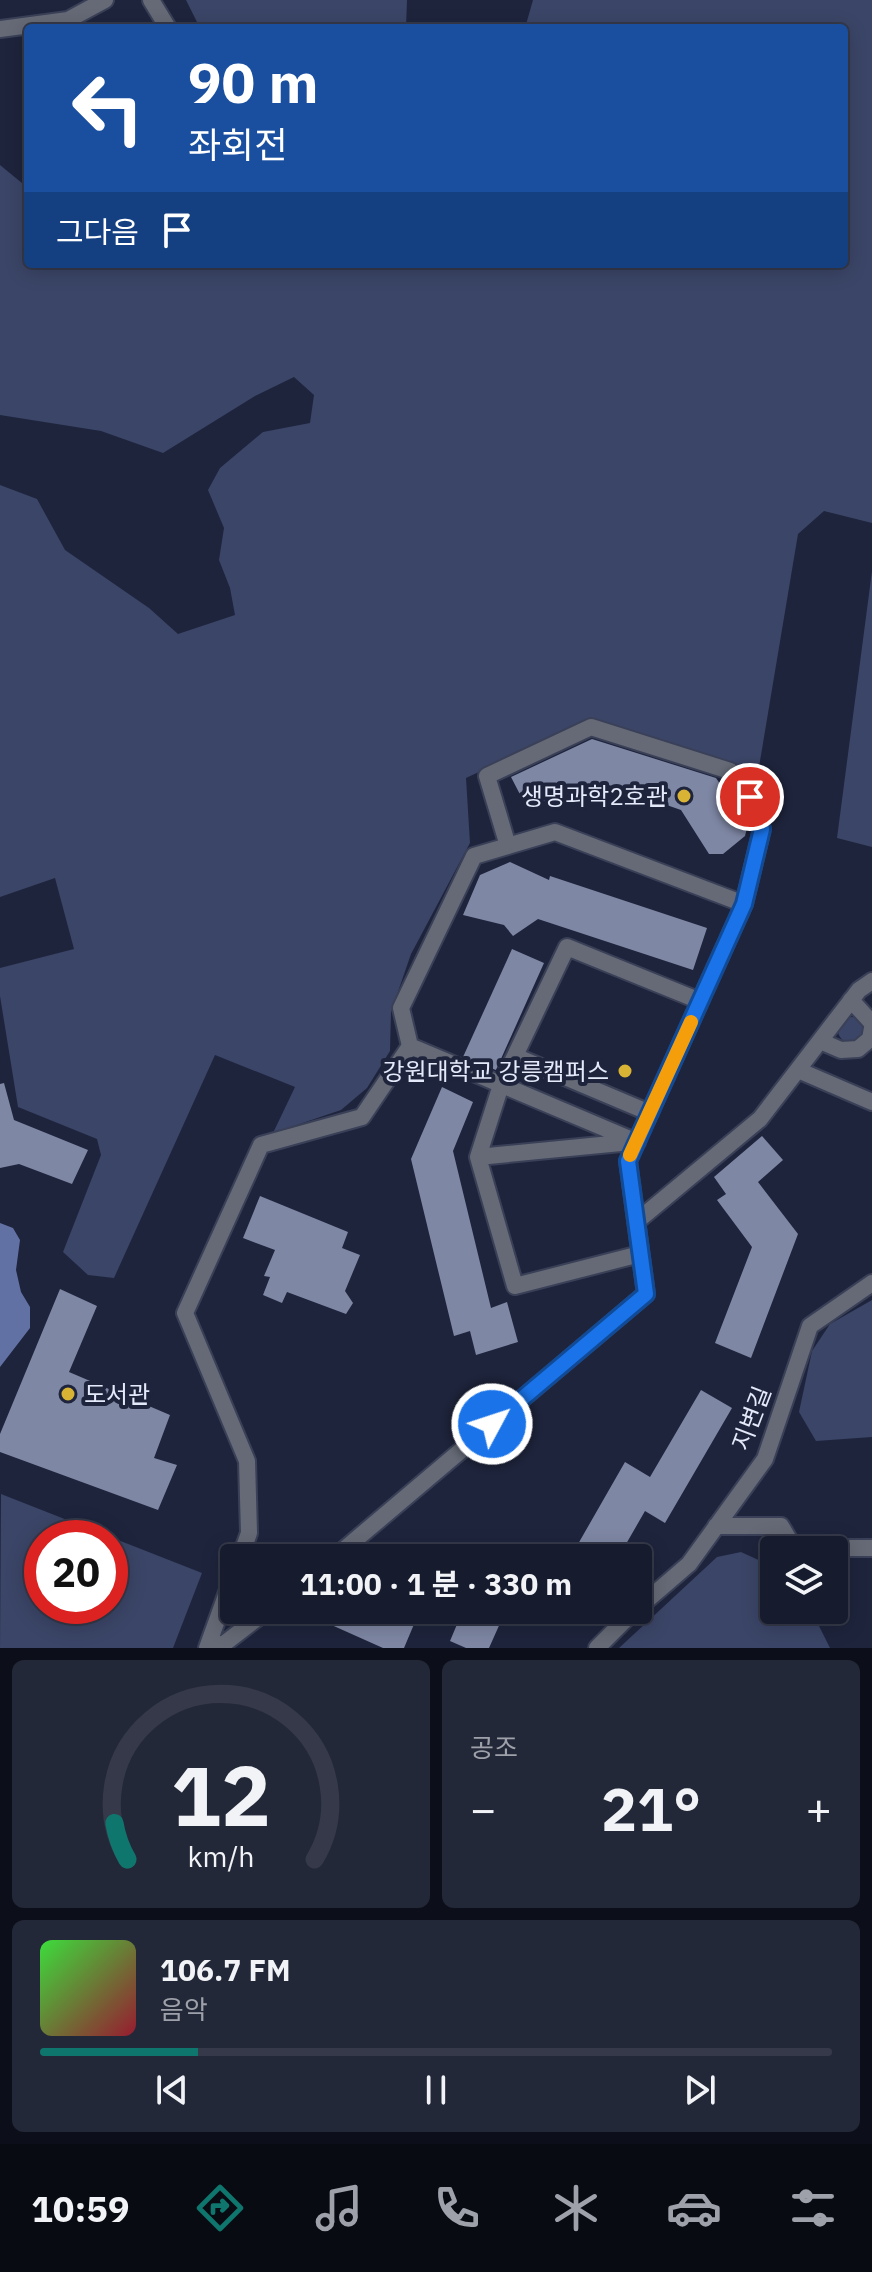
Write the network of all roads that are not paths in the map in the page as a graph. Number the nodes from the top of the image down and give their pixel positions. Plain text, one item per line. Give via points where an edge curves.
1 (105, 0) edge
2 (151, 0) edge
3 (38, 24) edge
4 (166, 24) edge
5 (24, 26) edge
6 (0, 29) edge
7 (508, 846) junction
8 (744, 904) junction
9 (872, 981) edge
10 (851, 1000) junction
11 (700, 1001) junction
12 (872, 1026) edge
13 (820, 1041) junction
14 (410, 1046) junction
15 (515, 1056) junction
16 (798, 1070) junction
17 (501, 1085) junction
18 (872, 1102) edge
19 (650, 1113) junction
20 (637, 1142) junction
21 (478, 1157) junction
22 (636, 1222) junction
23 (640, 1254) junction
24 (872, 1283) edge
25 (716, 1526) junction
26 (245, 1544) edge
27 (351, 1544) edge
28 (872, 1548) edge
29 (652, 1596) edge
30 (224, 1624) edge
31 (250, 1624) edge
32 (622, 1624) edge
33 (220, 1647) edge
34 (597, 1648) edge

1 - 3 street via 68,20
2 - 4 street
5 - 6 street
7 - 8 street via 555,832
7 - 8 street via 487,776 591,727 730,771 750,797 762,829
7 - 14 street via 474,856 401,1008
8 - 11 street
9 - 10 street
10 - 12 street
10 - 13 street
11 - 15 street via 567,947
11 - 19 street
12 - 13 street via 870,1039 858,1049 841,1050
13 - 16 street
14 - 17 street
14 - 26 street via 362,1117 261,1145 185,1313 247,1461
15 - 17 street
15 - 19 street
16 - 18 street
16 - 22 street via 760,1119
17 - 20 street
17 - 21 street
19 - 20 street
20 - 21 street
20 - 22 street via 628,1161
21 - 23 street via 515,1286
22 - 23 street
23 - 27 street via 646,1294
24 - 25 street, 지변길 via 810,1326 765,1459
25 - 28 street via 781,1526 794,1548
25 - 29 street, 지변길 via 689,1564
30 - 33 street
31 - 33 street
32 - 34 street, 지변길

